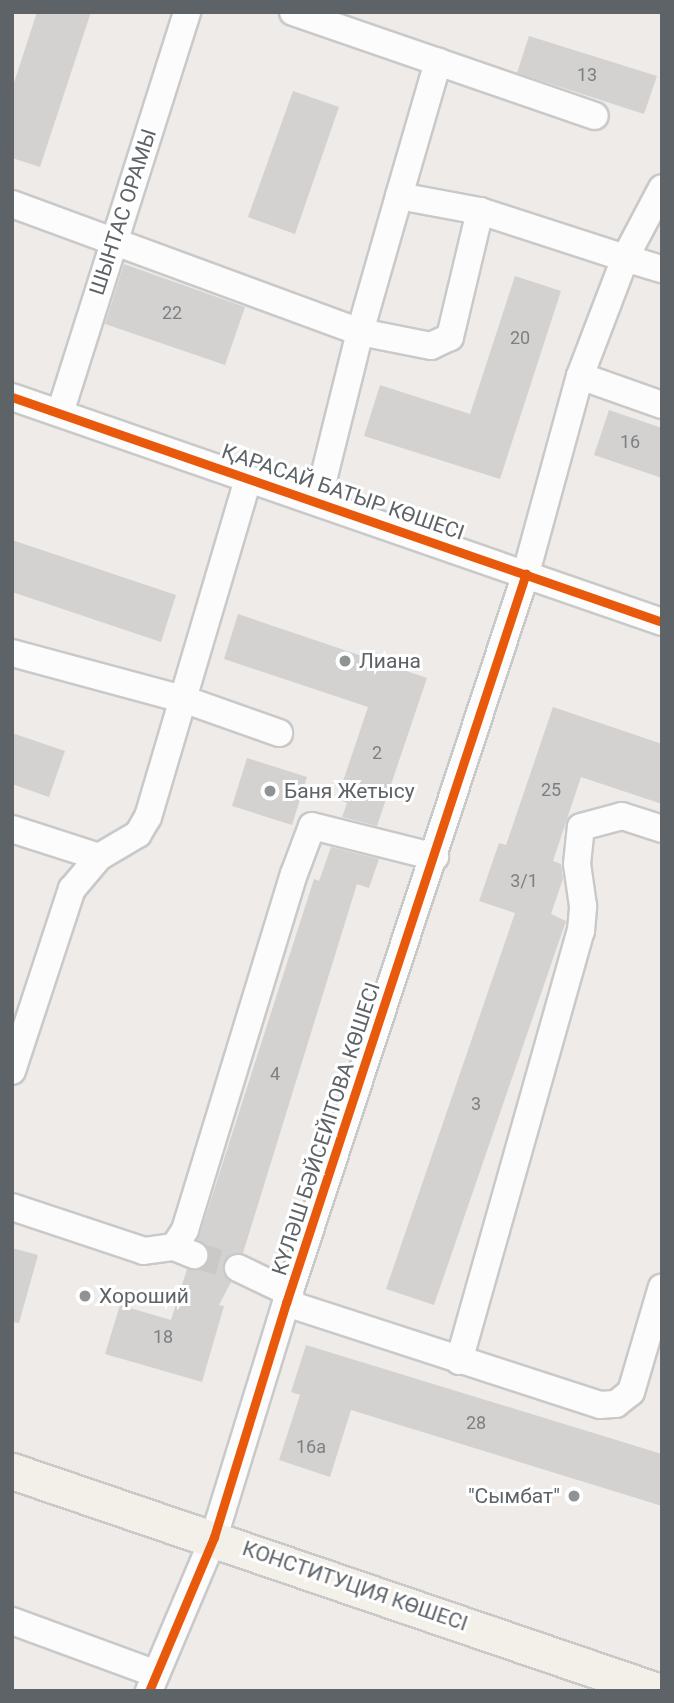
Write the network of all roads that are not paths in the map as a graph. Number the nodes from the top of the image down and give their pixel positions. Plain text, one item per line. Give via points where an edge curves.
1 (187, 12) edge
2 (293, 12) edge
3 (438, 62) junction
4 (595, 116) dead end
5 (662, 188) edge
6 (399, 196) junction
7 (12, 204) edge
8 (480, 211) junction
9 (114, 240) junction
10 (625, 258) junction
11 (662, 270) edge
12 (360, 332) junction
13 (580, 376) junction
14 (12, 397) edge
15 (662, 405) edge
16 (60, 413) junction
17 (248, 479) junction
18 (318, 501) junction
19 (526, 573) junction
20 (662, 622) edge
21 (12, 653) edge
22 (183, 699) junction
23 (279, 733) dead end
24 (12, 829) edge
25 (662, 829) edge
26 (99, 857) junction
27 (435, 857) junction
28 (12, 1071) edge
29 (12, 1207) edge
30 (238, 1268) tunnel mouth
31 (662, 1287) edge
32 (288, 1298) junction
33 (459, 1360) junction
34 (12, 1471) edge
35 (214, 1537) junction
36 (12, 1621) edge
37 (153, 1682) edge
38 (653, 1690) edge

1 - 9 street, ШЫНТАС ОРАМЫ
2 - 3 street
3 - 4 street
3 - 6 street
5 - 10 street, КҮЛӘШ БӘЙСЕЙІТОВА КӨШЕСІ
6 - 8 street
6 - 12 street
7 - 9 street
8 - 10 street
8 - 12 street via 450,337 431,346
9 - 12 street
9 - 16 street, ШЫНТАС ОРАМЫ
10 - 11 street
10 - 13 street, КҮЛӘШ БӘЙСЕЙІТОВА КӨШЕСІ
12 - 18 street
13 - 15 street
13 - 19 street, КҮЛӘШ БӘЙСЕЙІТОВА КӨШЕСІ
14 - 16 street, ҚАРАСАЙ БАТЫР КӨШЕСІ
16 - 17 street, ҚАРАСАЙ БАТЫР КӨШЕСІ
17 - 18 street, ҚАРАСАЙ БАТЫР КӨШЕСІ
17 - 22 street
18 - 19 street, ҚАРАСАЙ БАТЫР КӨШЕСІ
19 - 20 street, ҚАРАСАЙ БАТЫР КӨШЕСІ
19 - 27 street, КҮЛӘШ БӘЙСЕЙІТОВА КӨШЕСІ
21 - 22 street
22 - 23 street
22 - 26 street via 148,817 138,834
24 - 26 street
25 - 33 street via 622,816 581,827 577,864 581,930
26 - 28 street via 72,889
27 - 29 street via 313,826 289,887 185,1230 184,1251 144,1251
27 - 32 street, КҮЛӘШ БӘЙСЕЙІТОВА КӨШЕСІ
30 - 32 street
31 - 33 street via 631,1392 616,1404 600,1405
32 - 33 street
32 - 35 street, КҮЛӘШ БӘЙСЕЙІТОВА КӨШЕСІ
34 - 35 main road, КОНСТИТУЦИЯ КӨШЕСІ
35 - 37 street, КҮЛӘШ БӘЙСЕЙІТОВА КӨШЕСІ
35 - 38 main road, КОНСТИТУЦИЯ КӨШЕСІ
36 - 37 street

